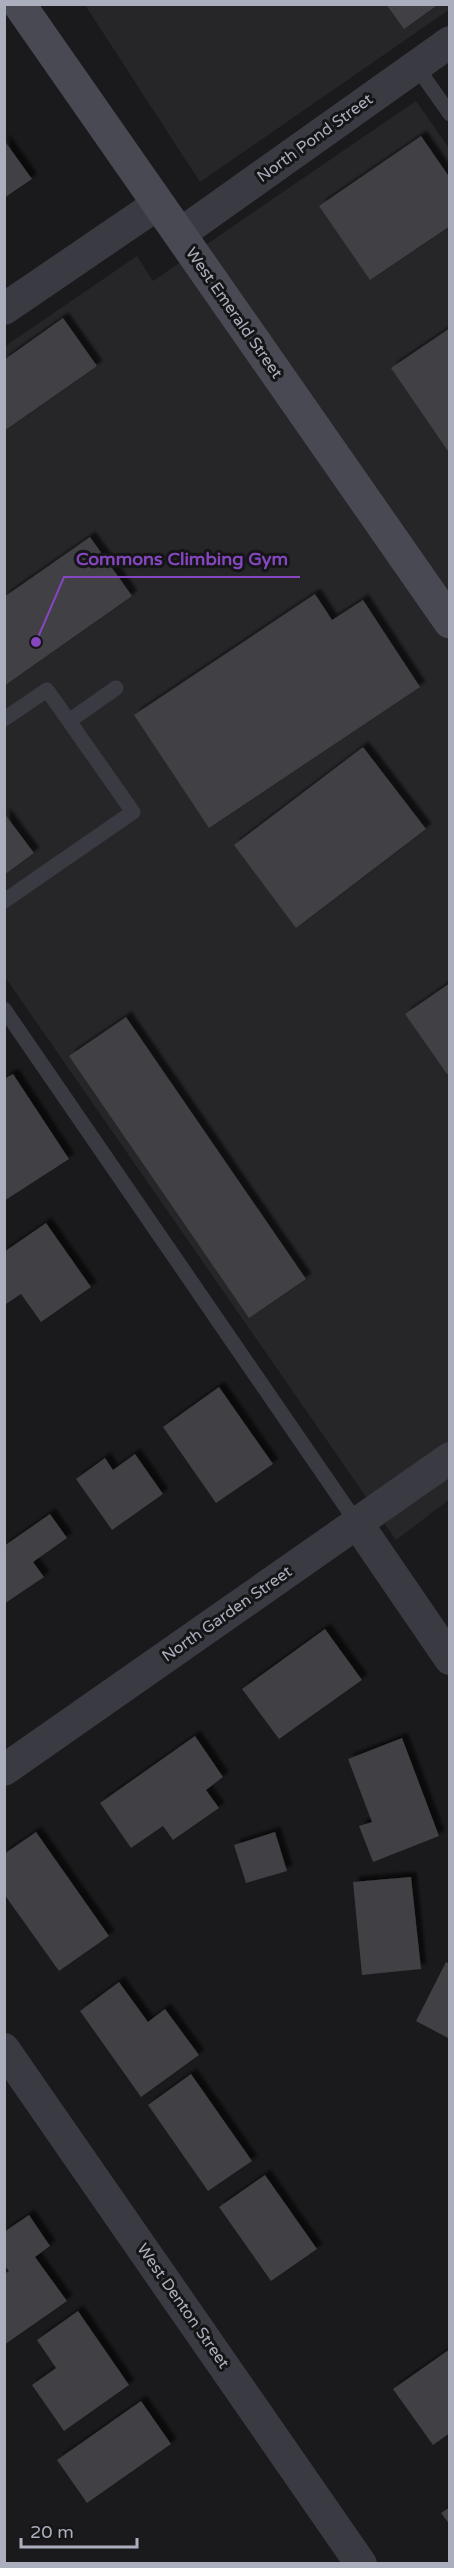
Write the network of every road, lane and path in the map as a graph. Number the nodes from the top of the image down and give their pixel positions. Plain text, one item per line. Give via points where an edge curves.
1 (19, 4) edge
2 (450, 42) edge
3 (416, 66) junction
4 (450, 114) edge
5 (158, 204) junction
6 (180, 234) junction
7 (4, 309) edge
8 (450, 622) edge
9 (116, 688) dead end
10 (4, 719) edge
11 (69, 721) junction
12 (4, 901) edge
13 (4, 1009) edge
14 (450, 1458) edge
15 (357, 1523) junction
16 (450, 1659) edge
17 (4, 1770) edge
18 (4, 2049) edge
19 (361, 2564) edge

1 - 5 street, West Emerald Street
2 - 3 street, North Pond Street
3 - 4 lane
3 - 6 street, North Pond Street
5 - 6 street, West Emerald Street
5 - 7 street
6 - 8 street, West Emerald Street
9 - 11 lane
10 - 11 lane via 47,690
11 - 12 lane via 133,812
13 - 15 lane
14 - 15 street, North Garden Street
15 - 16 street
15 - 17 street, North Garden Street
18 - 19 street, West Denton Street

